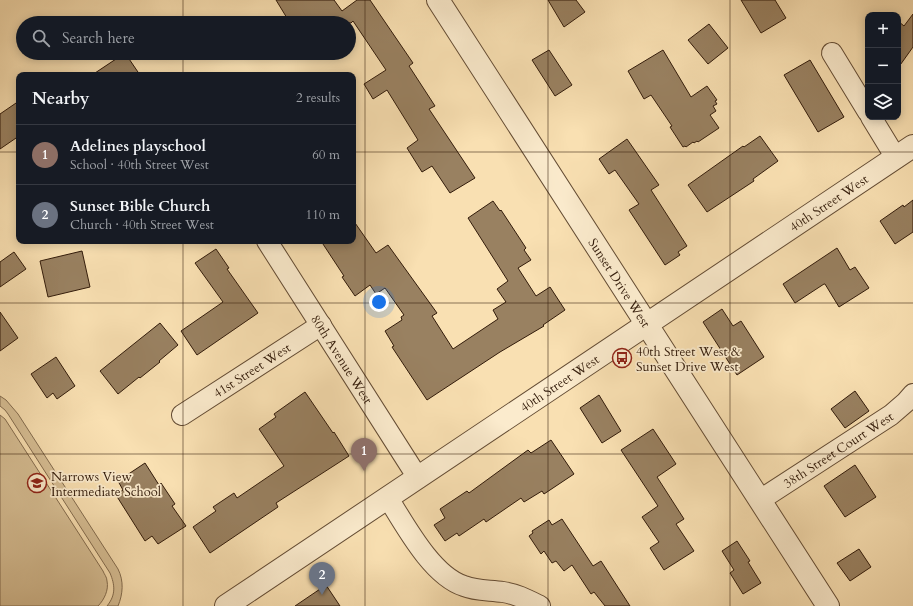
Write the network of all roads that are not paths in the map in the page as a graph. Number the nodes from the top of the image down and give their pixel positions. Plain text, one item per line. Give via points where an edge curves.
1 (438, 0) edge
2 (832, 53) dead end
3 (865, 107) edge
4 (874, 120) edge
5 (904, 152) edge
6 (268, 244) edge
7 (647, 324) junction
8 (321, 326) junction
9 (913, 394) edge
10 (182, 415) dead end
11 (418, 478) junction
12 (388, 498) junction
13 (760, 500) junction
14 (226, 606) edge
15 (540, 606) edge
16 (828, 606) edge

1 - 7 street, Sunset Drive West
2 - 3 street
4 - 5 street
5 - 7 street, 40th Street West
6 - 8 street, 80th Avenue West
7 - 11 street, 40th Street West
7 - 13 street, Sunset Drive West
8 - 10 street, 41st Street West
8 - 11 street, 80th Avenue West
9 - 13 street, 38th Street Court West via 891,415
11 - 12 street, 40th Street West
12 - 14 street, 40th Street West
12 - 15 street via 422,550 451,580 463,586 520,596
13 - 16 street, Sunset Drive West

